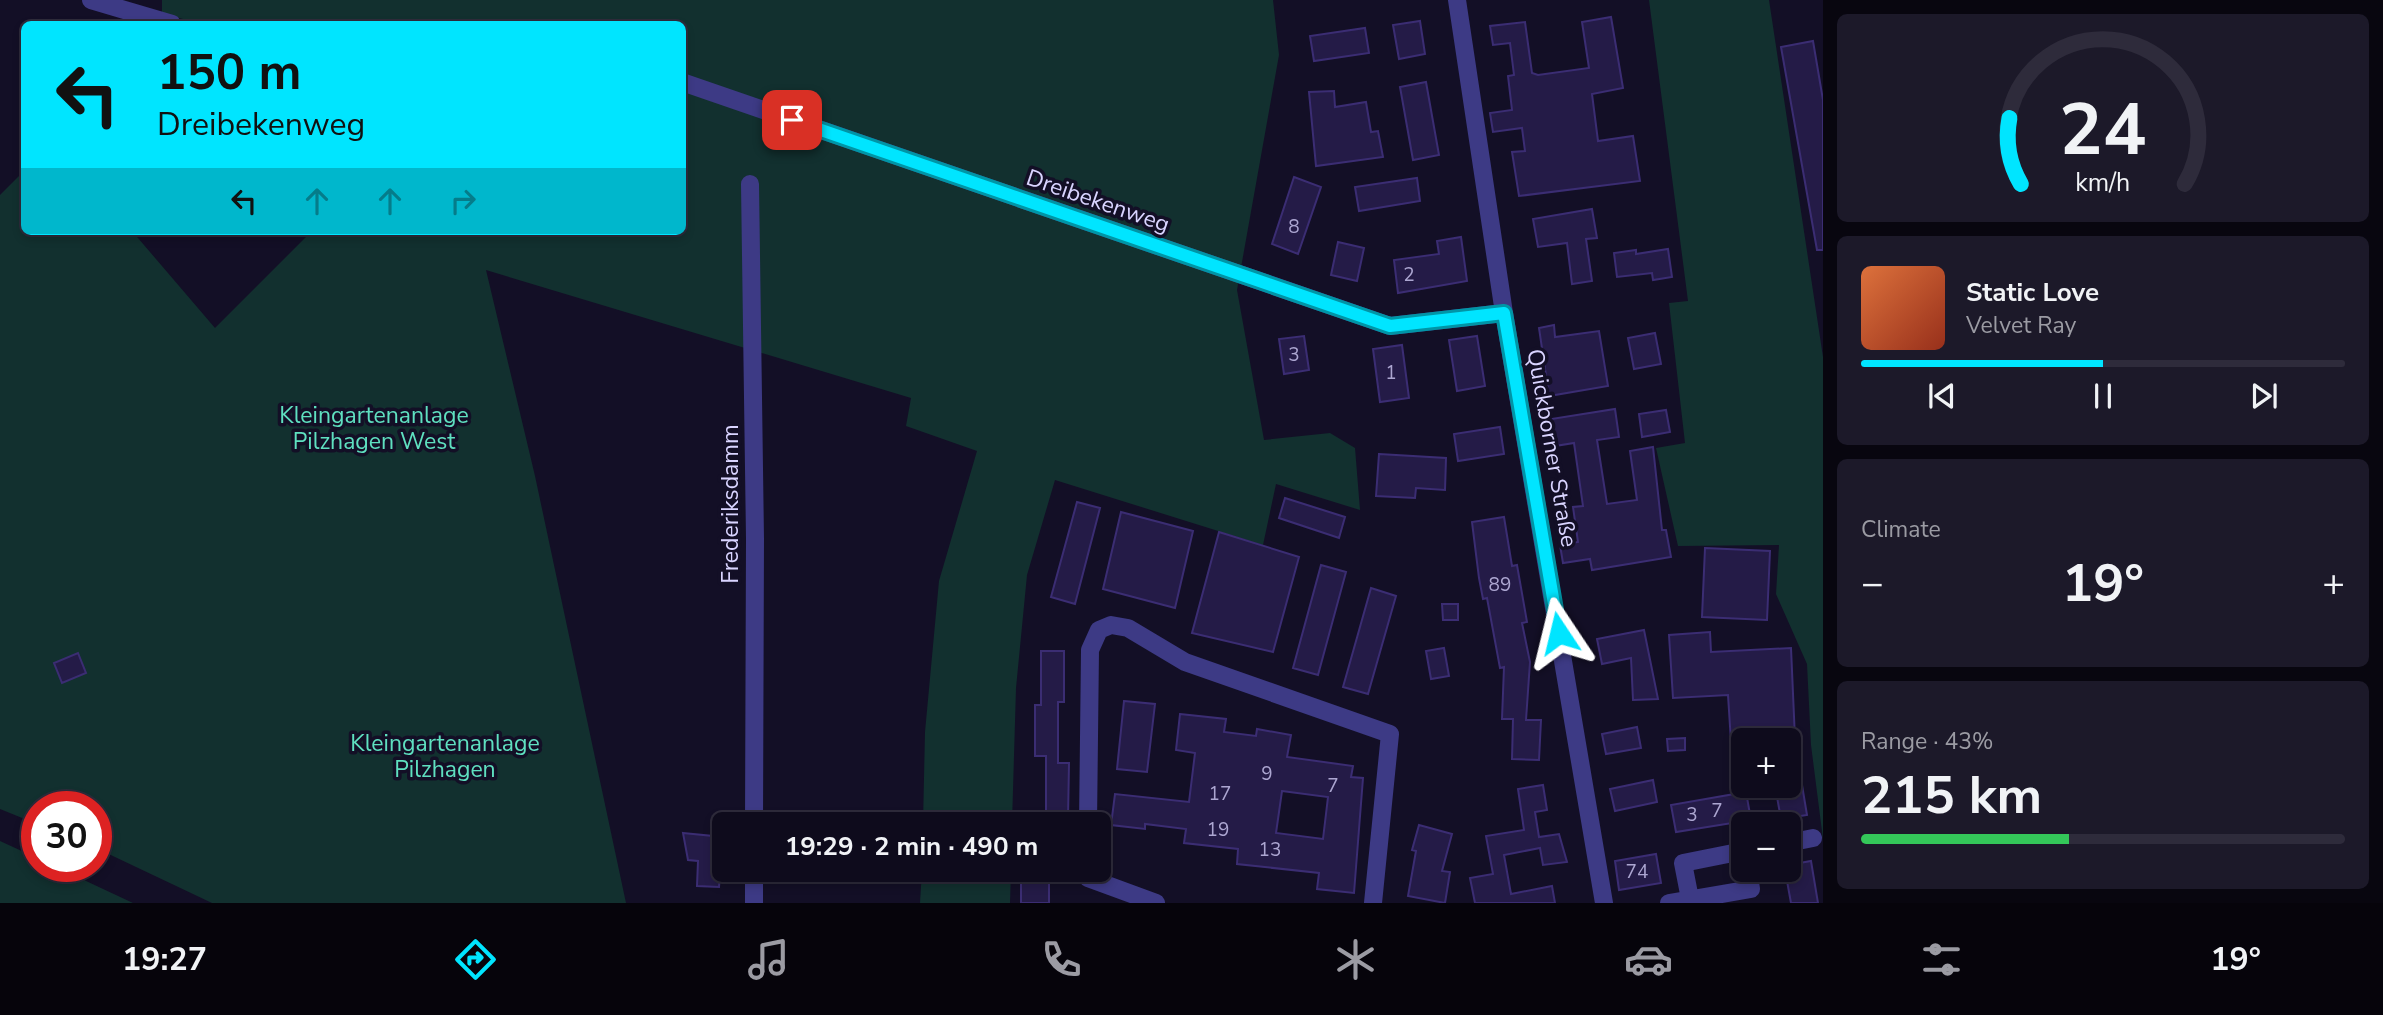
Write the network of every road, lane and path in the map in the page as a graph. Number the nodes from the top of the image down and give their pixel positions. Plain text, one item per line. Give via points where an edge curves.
1 (91, 0) edge
2 (1457, 0) edge
3 (162, 21) edge
4 (686, 83) edge
5 (750, 184) dead end
6 (1504, 313) junction
7 (754, 812) edge
8 (1088, 812) edge
9 (1813, 838) dead end
10 (1801, 840) edge
11 (1731, 853) edge
12 (754, 882) edge
13 (1099, 882) edge
14 (1750, 882) edge
15 (1690, 900) junction
16 (754, 903) edge
17 (1156, 903) edge
18 (1373, 903) edge
19 (1604, 903) edge
20 (1669, 903) edge

1 - 3 street
2 - 6 street, Quickborner Straße
4 - 6 street, Dreibekenweg via 1390,326
5 - 7 street, Frederiksdamm
6 - 19 street, Quickborner Straße
8 - 18 street via 1090,650 1099,630 1111,625 1128,628 1185,662 1390,734
9 - 10 street
11 - 15 street via 1683,863
12 - 16 street
13 - 17 street
14 - 15 street via 1751,888
15 - 20 street

